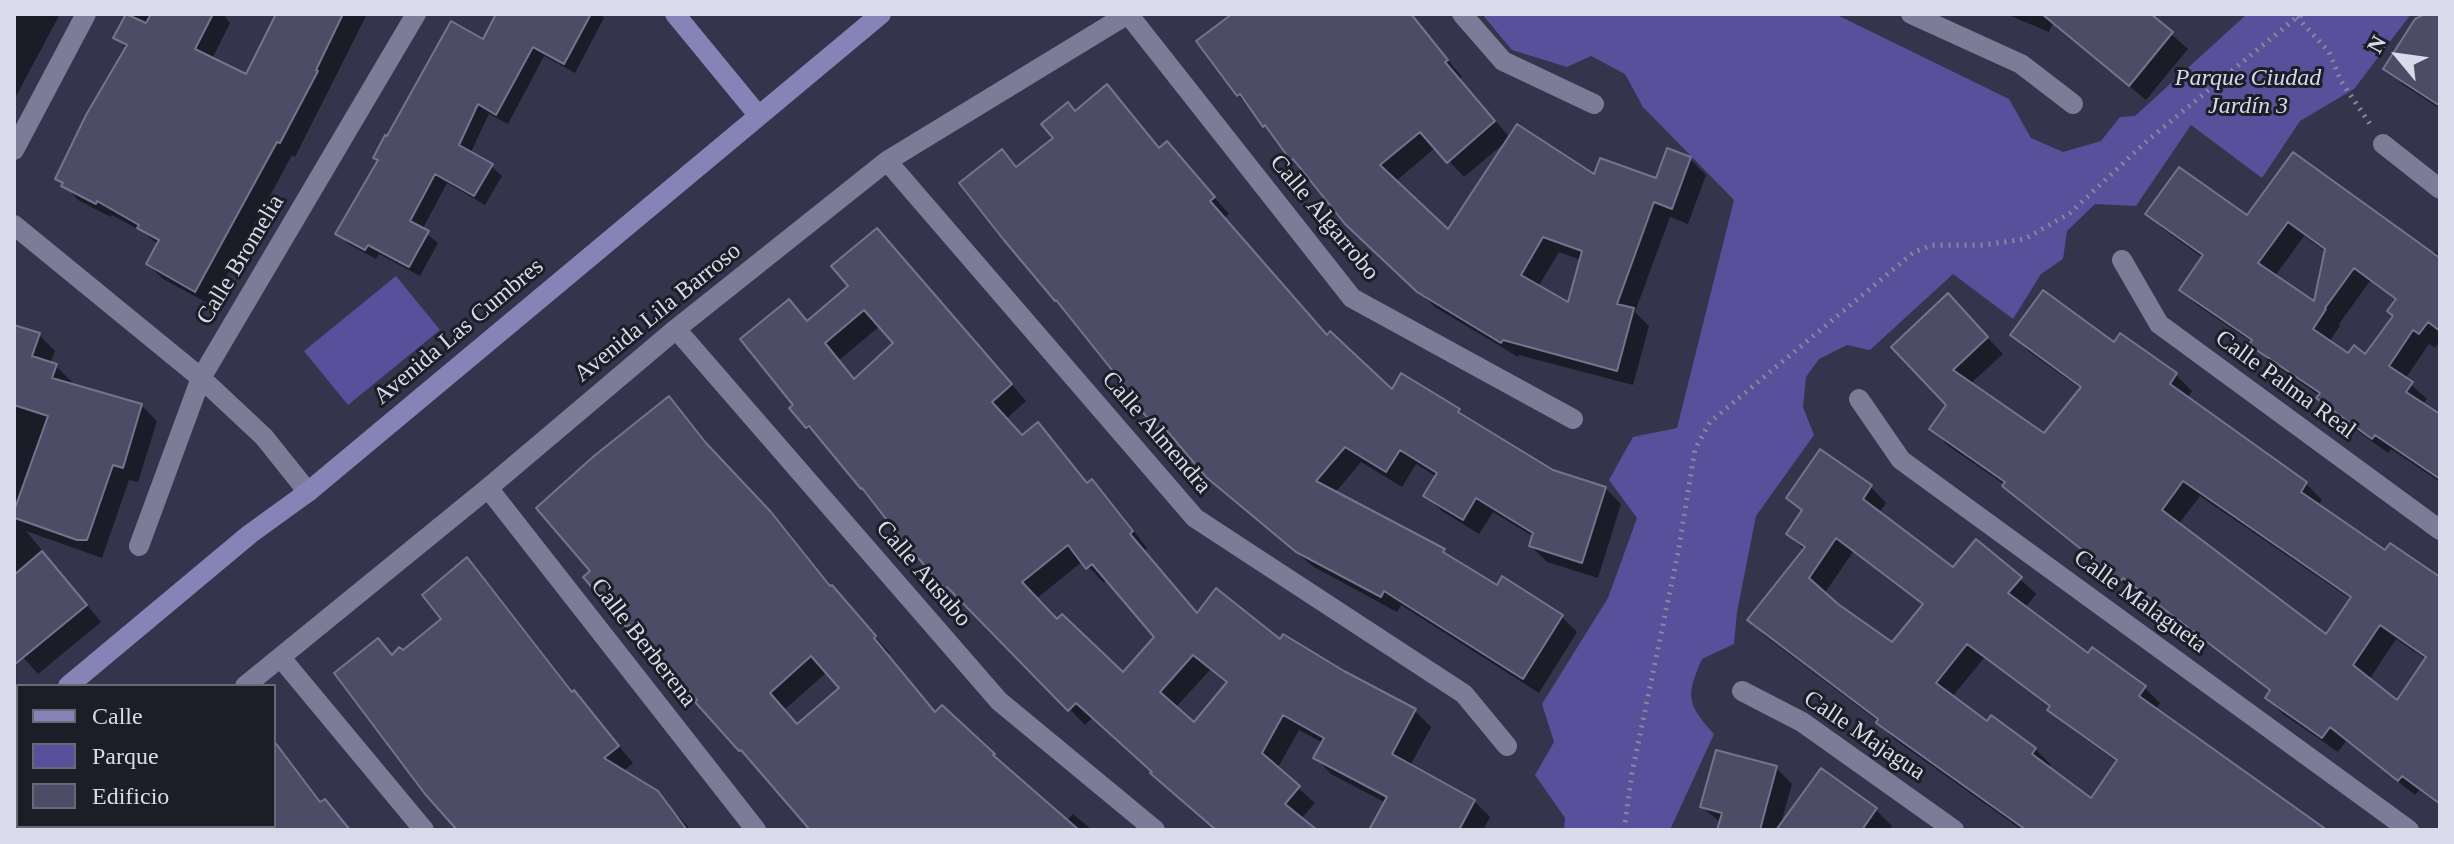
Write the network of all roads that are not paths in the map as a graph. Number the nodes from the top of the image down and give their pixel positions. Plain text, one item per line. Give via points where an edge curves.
1 (86, 14) edge
2 (416, 14) edge
3 (675, 14) edge
4 (881, 14) edge
5 (1128, 14) edge
6 (1462, 14) edge
7 (1911, 14) edge
8 (1594, 104) dead end
9 (2073, 104) dead end
10 (758, 115) junction
11 (2383, 144) road end
12 (14, 150) edge
13 (887, 161) junction
14 (2440, 189) edge
15 (14, 225) edge
16 (2122, 260) dead end
17 (676, 329) junction
18 (201, 378) junction
19 (1859, 399) dead end
20 (1573, 419) dead end
21 (488, 488) junction
22 (308, 492) junction
23 (2440, 530) edge
24 (139, 546) dead end
25 (281, 658) junction
26 (70, 684) edge
27 (248, 684) edge
28 (1742, 691) dead end
29 (1507, 746) dead end
30 (424, 830) edge
31 (756, 830) edge
32 (1155, 830) edge
33 (1954, 830) edge
34 (2409, 830) edge

1 - 12 street
2 - 18 street, Calle Bromelia
3 - 10 street
4 - 10 street, Avenida Las Cumbres
5 - 13 street, Avenida Lila Barroso
5 - 20 street, Calle Algarrobo via 1352,298
6 - 8 street via 1503,61
7 - 9 street via 2021,64
10 - 22 street, Avenida Las Cumbres
11 - 14 street
13 - 17 street, Avenida Lila Barroso
13 - 29 street, Calle Almendra via 1195,518 1464,694
15 - 18 street
16 - 23 street, Calle Palma Real via 2159,324
17 - 21 street, Avenida Lila Barroso
17 - 32 street, Calle Ausubo via 999,701
18 - 22 street via 264,437
18 - 24 street, Calle Bromelia
19 - 34 street, Calle Malagueta via 1901,460
21 - 25 street, Avenida Lila Barroso
21 - 31 street, Calle Berberena
22 - 26 street, Avenida Las Cumbres
25 - 27 street, Avenida Lila Barroso
25 - 30 street
28 - 33 street, Calle Majagua via 1802,722

